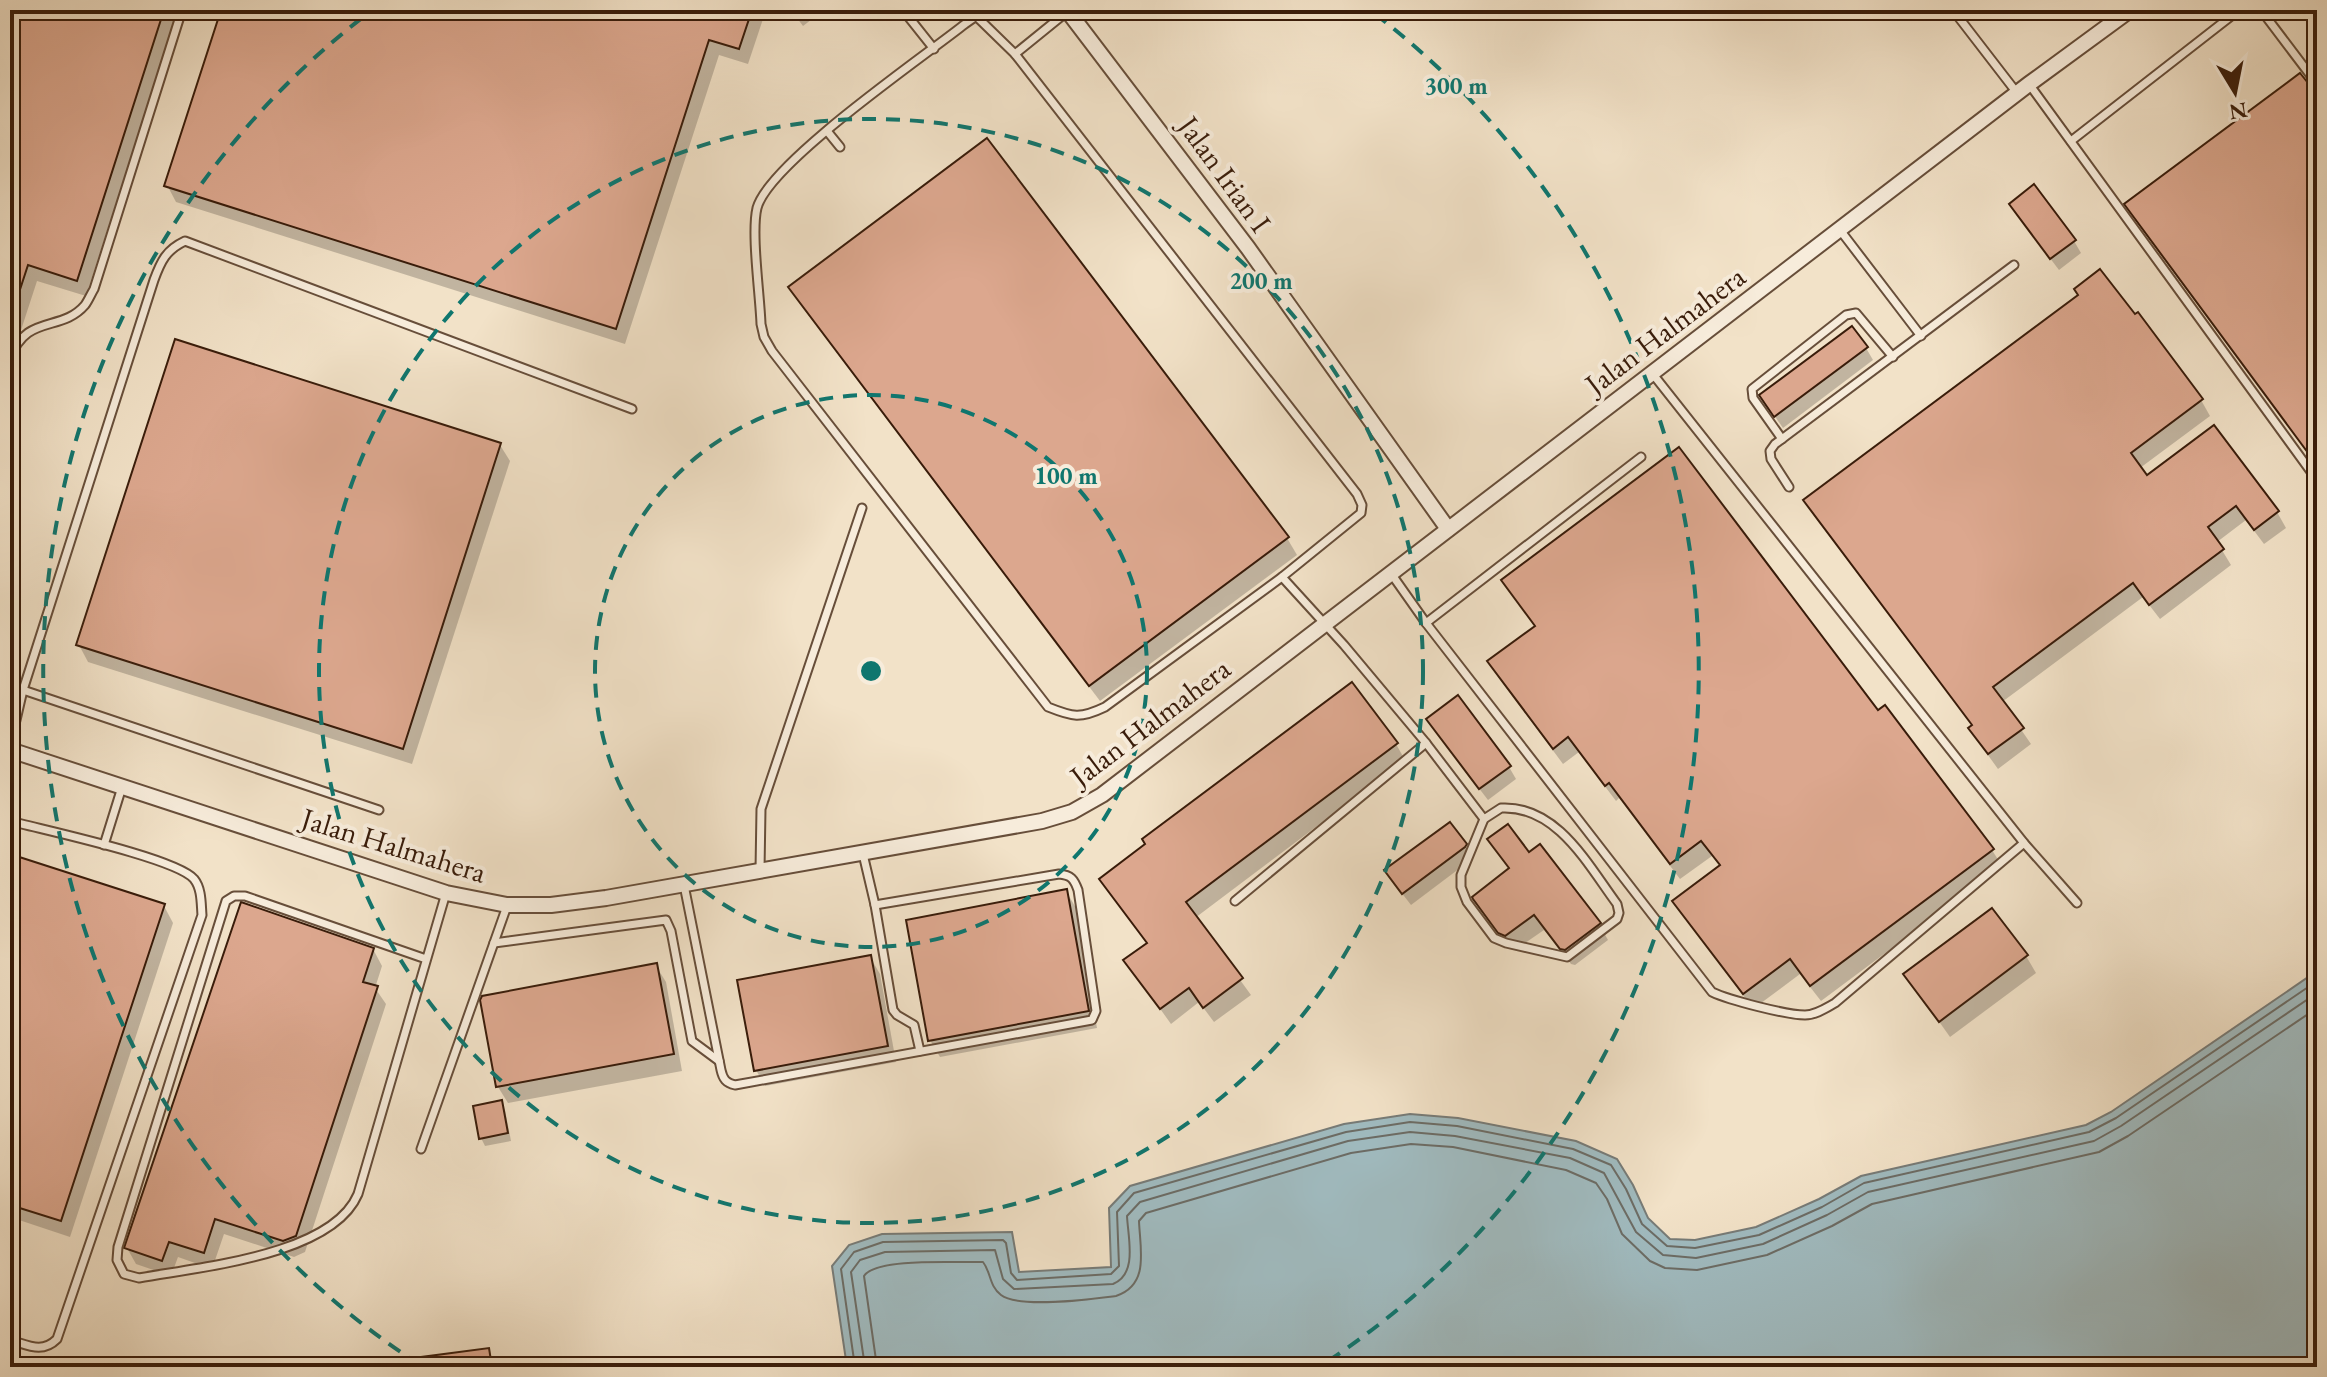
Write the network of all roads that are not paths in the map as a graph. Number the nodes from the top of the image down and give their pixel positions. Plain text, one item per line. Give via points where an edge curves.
1 (182, 10) edge
2 (903, 10) edge
3 (985, 10) edge
4 (1068, 10) edge
5 (1953, 10) edge
6 (2130, 10) edge
7 (2239, 10) edge
8 (2261, 10) edge
9 (976, 16) junction
10 (934, 49) junction
11 (1015, 54) junction
12 (2317, 84) edge
13 (2023, 88) junction
14 (827, 131) junction
15 (2071, 141) junction
16 (840, 147) dead end
17 (1840, 229) junction
18 (2014, 265) dead end
19 (1921, 336) junction
20 (1893, 357) junction
21 (10, 359) edge
22 (1652, 373) junction
23 (632, 409) dead end
24 (1782, 439) junction
25 (1641, 457) dead end
26 (2317, 480) edge
27 (1789, 487) dead end
28 (862, 508) dead end
29 (1448, 529) junction
30 (1390, 572) junction
31 (1282, 577) junction
32 (1426, 623) junction
33 (1322, 624) junction
34 (23, 690) junction
35 (1426, 743) junction
36 (10, 748) edge
37 (122, 787) junction
38 (379, 810) dead end
39 (1484, 819) junction
40 (10, 821) edge
41 (2024, 843) junction
42 (104, 845) junction
43 (863, 854) junction
44 (760, 871) junction
45 (684, 885) junction
46 (446, 893) junction
47 (1235, 901) dead end
48 (2077, 903) dead end
49 (507, 905) junction
50 (875, 905) junction
51 (494, 943) junction
52 (426, 959) junction
53 (920, 1051) junction
54 (719, 1061) junction
55 (421, 1149) dead end
56 (10, 1340) edge

1 - 21 lane via 94,289 71,316 21,337
2 - 10 lane
3 - 9 lane
4 - 11 lane
4 - 29 street, Jalan Irian I via 1248,248
5 - 13 lane
6 - 13 street, Jalan Halmahera
7 - 15 lane
8 - 12 lane
9 - 10 lane
9 - 11 lane
10 - 14 lane
11 - 31 lane via 1357,494 1361,513
13 - 15 lane
13 - 17 street, Jalan Halmahera
14 - 16 lane
14 - 31 lane via 779,172 757,209 764,337 1048,707 1086,716 1105,707
15 - 26 lane
17 - 19 lane
17 - 22 street, Jalan Halmahera
18 - 19 lane
19 - 20 lane
20 - 24 lane
20 - 24 lane via 1856,313 1846,315 1752,389
22 - 29 street, Jalan Halmahera
22 - 41 lane
23 - 34 lane via 185,241 162,259 154,280
24 - 27 lane via 1770,451 1771,459
25 - 32 lane
28 - 44 lane via 761,809
29 - 30 street, Jalan Halmahera
30 - 32 lane
30 - 33 street, Jalan Halmahera
31 - 33 lane
32 - 41 lane via 1712,992 1727,1000 1806,1015 1823,1010
33 - 35 lane
33 - 43 street, Jalan Halmahera via 1112,788 1072,812
34 - 36 lane
34 - 38 lane
35 - 39 lane
35 - 47 lane
36 - 37 street, Jalan Halmahera
37 - 42 lane
37 - 46 street, Jalan Halmahera
39 - 39 lane via 1511,808 1560,830 1617,904 1617,919 1567,957 1494,938 1461,887
40 - 42 lane
41 - 48 lane
42 - 56 lane via 181,870 195,880 202,915 57,1339 40,1349
43 - 44 street, Jalan Halmahera
43 - 50 lane
44 - 45 street, Jalan Halmahera
45 - 49 street, Jalan Halmahera via 551,905
45 - 54 lane
46 - 49 street, Jalan Halmahera
46 - 52 lane
49 - 51 lane
50 - 53 lane via 893,1010 914,1025
50 - 53 lane via 1059,874 1074,880 1078,890 1096,1011 1092,1020
51 - 54 lane via 666,920 687,1030 692,1041
51 - 55 lane
52 - 52 lane via 245,896 226,901 118,1247 124,1274 139,1278 282,1251 349,1213
53 - 54 lane via 735,1085 723,1079

